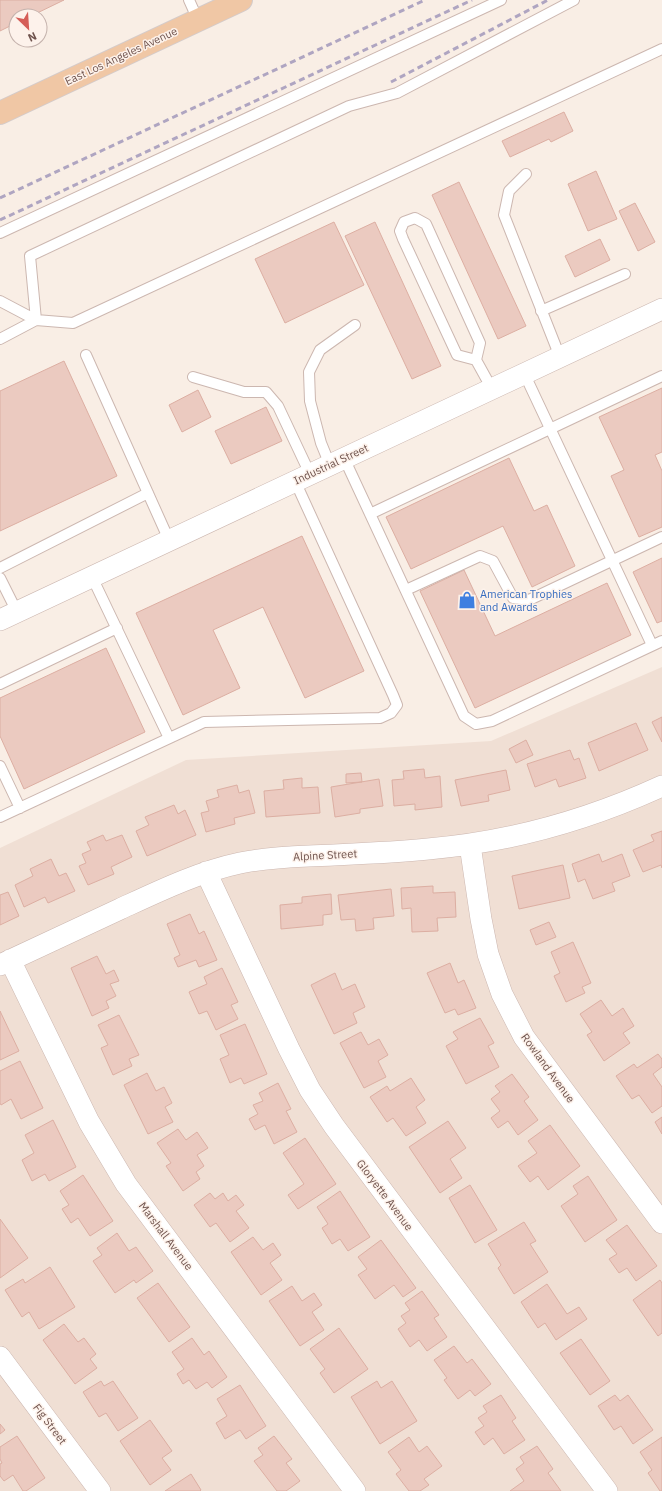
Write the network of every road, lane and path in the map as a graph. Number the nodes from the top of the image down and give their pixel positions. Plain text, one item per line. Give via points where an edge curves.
1 (189, 0) edge
2 (242, 0) edge
3 (501, 0) edge
4 (574, 0) edge
5 (198, 20) junction
6 (662, 49) edge
7 (0, 113) edge
8 (526, 174) dead end
9 (0, 233) edge
10 (625, 274) dead end
11 (0, 300) edge
12 (662, 308) edge
13 (542, 311) junction
14 (36, 320) junction
15 (355, 325) dead end
16 (0, 339) edge
17 (86, 355) dead end
18 (560, 357) junction
19 (476, 360) junction
20 (524, 373) junction
21 (662, 376) edge
22 (193, 377) dead end
23 (492, 389) junction
24 (550, 428) junction
25 (337, 461) junction
26 (302, 478) junction
27 (148, 493) junction
28 (370, 514) junction
29 (662, 537) edge
30 (169, 540) junction
31 (612, 561) junction
32 (0, 568) edge
33 (92, 576) junction
34 (0, 578) edge
35 (406, 590) junction
36 (8, 616) edge
37 (117, 628) junction
38 (662, 641) edge
39 (652, 646) junction
40 (0, 684) edge
41 (169, 738) junction
42 (0, 766) edge
43 (662, 786) edge
44 (20, 808) junction
45 (0, 817) edge
46 (470, 845) junction
47 (206, 872) junction
48 (5, 963) edge
49 (662, 1223) edge
50 (0, 1357) edge
51 (100, 1491) edge
52 (355, 1491) edge
53 (607, 1491) edge

1 - 5 lane
2 - 5 main road, East Los Angeles Avenue
3 - 9 lane
4 - 14 lane via 397,93 349,106 30,256
5 - 7 main road, East Los Angeles Avenue
6 - 14 lane via 73,322
8 - 13 lane via 509,191 504,215
10 - 13 lane
11 - 14 lane
12 - 18 street, Industrial Street
13 - 18 lane
14 - 16 lane
15 - 25 lane via 320,350 309,372 310,401 321,443
17 - 27 lane
18 - 20 street, Industrial Street
19 - 19 lane via 480,343 426,224 414,218 404,222 400,231 403,239 457,355
19 - 23 lane
20 - 23 street, Industrial Street
20 - 24 lane
21 - 24 lane
22 - 26 lane via 244,392 266,392 278,406
23 - 25 street, Industrial Street
24 - 28 lane
24 - 31 lane
25 - 26 street, Industrial Street
25 - 28 lane
26 - 30 street, Industrial Street
26 - 41 lane via 397,705 391,713 380,718 204,722
27 - 30 lane
27 - 32 lane
28 - 35 lane
29 - 31 lane
30 - 33 street, Industrial Street
31 - 35 lane via 530,600 513,598 493,561 480,556
31 - 39 lane
33 - 36 street, Industrial Street
33 - 37 lane
34 - 36 lane
35 - 39 lane via 464,716 476,724 492,721
37 - 40 lane
37 - 41 lane
38 - 39 lane
41 - 44 lane
42 - 44 lane
43 - 46 street, Alpine Street via 592,815 533,833
44 - 45 lane
46 - 47 street, Alpine Street via 272,858
46 - 49 street, Rowland Avenue via 488,954 505,1000 524,1037
47 - 48 street, Alpine Street via 171,885
47 - 53 street, Gloryette Avenue via 310,1090
48 - 52 street, Marshall Avenue via 89,1122 126,1184
50 - 51 street, Fig Street

